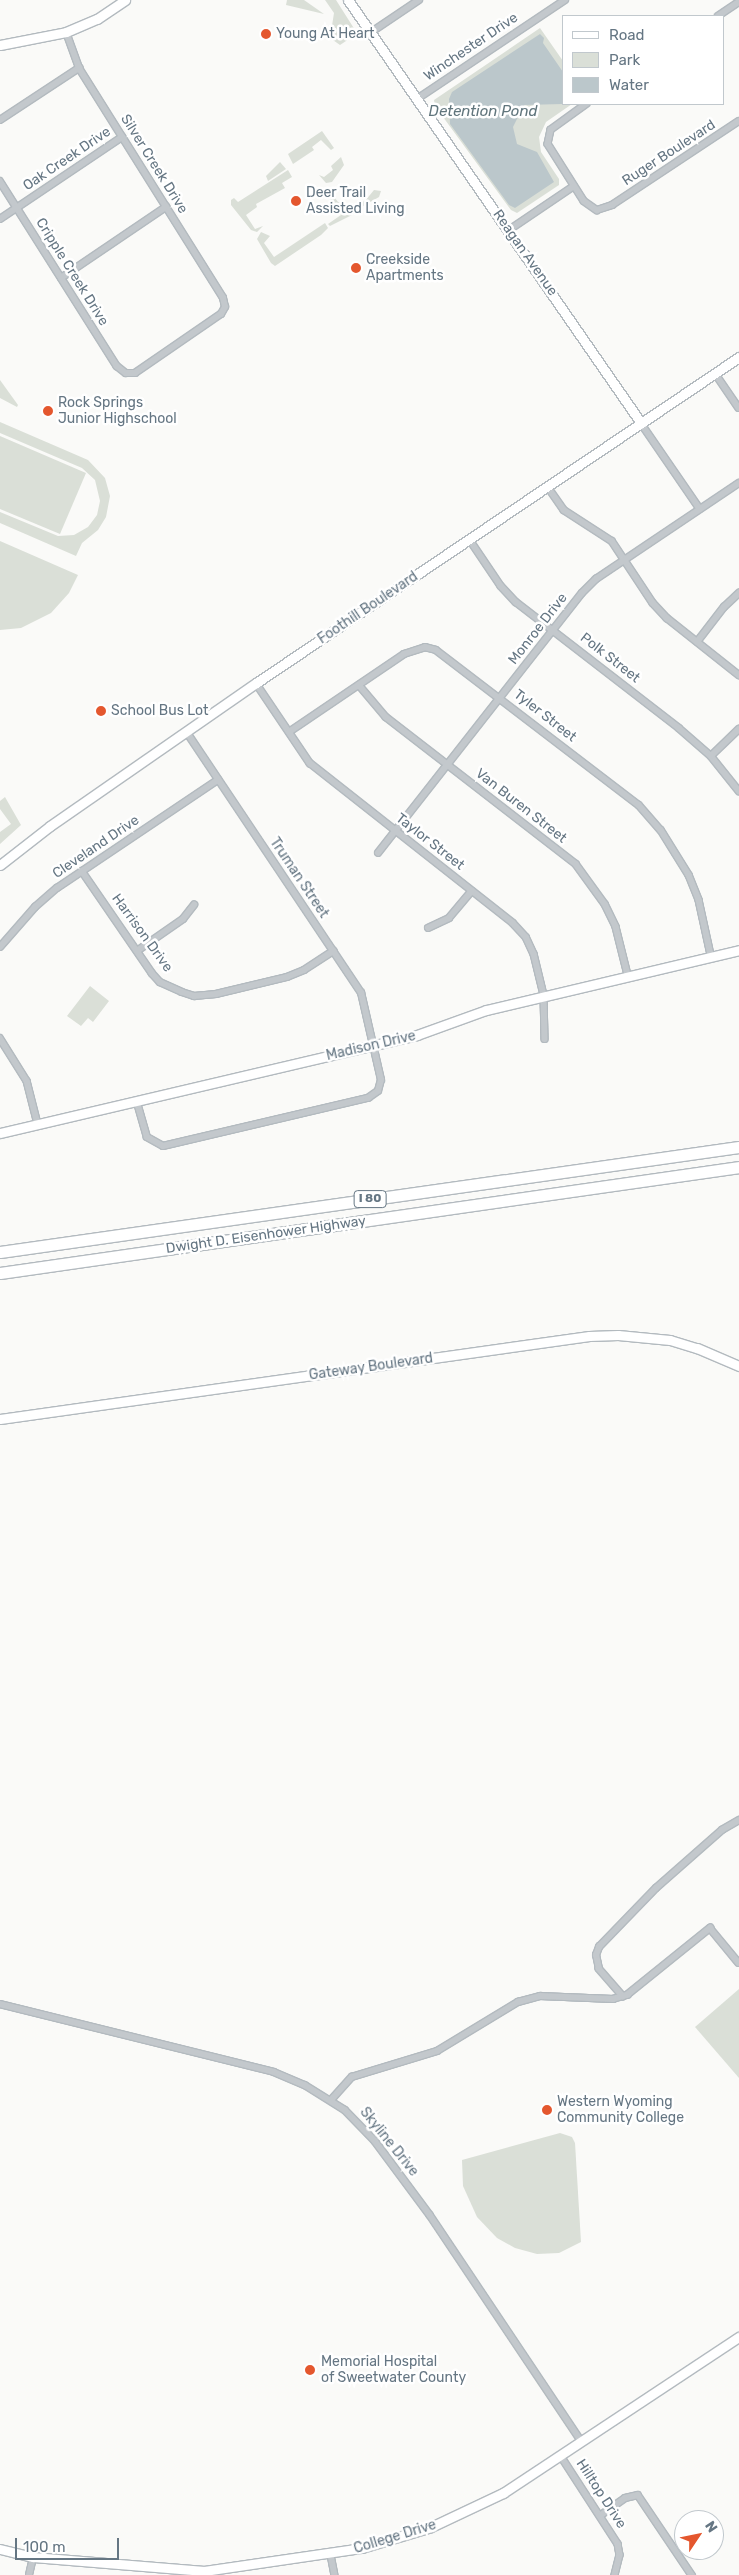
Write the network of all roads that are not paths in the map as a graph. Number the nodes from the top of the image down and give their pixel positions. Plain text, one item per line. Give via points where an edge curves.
1 (125, 0) edge
2 (348, 0) edge
3 (565, 0) edge
4 (415, 1) edge
5 (739, 2) edge
6 (720, 15) edge
7 (66, 32) junction
8 (370, 33) junction
9 (0, 45) edge
10 (79, 68) junction
11 (417, 99) junction
12 (585, 105) edge
13 (0, 120) edge
14 (739, 121) edge
15 (122, 137) junction
16 (0, 181) edge
17 (574, 186) junction
18 (166, 207) junction
19 (16, 208) junction
20 (0, 219) edge
21 (509, 230) junction
22 (61, 278) junction
23 (739, 357) edge
24 (126, 372) joint
25 (715, 373) junction
26 (739, 408) edge
27 (641, 423) junction
28 (739, 483) edge
29 (548, 487) junction
30 (700, 509) junction
31 (470, 540) junction
32 (624, 559) junction
33 (739, 593) edge
34 (554, 630) junction
35 (697, 642) junction
36 (739, 675) edge
37 (256, 683) junction
38 (358, 685) junction
39 (501, 697) junction
40 (739, 730) edge
41 (186, 732) junction
42 (289, 732) junction
43 (711, 756) junction
44 (448, 765) junction
45 (218, 780) junction
46 (739, 792) edge
47 (396, 832) junction
48 (378, 853) dead end
49 (0, 865) edge
50 (82, 871) junction
51 (472, 891) junction
52 (194, 904) dead end
53 (428, 928) dead end
54 (0, 947) edge
55 (739, 950) edge
56 (137, 951) junction
57 (333, 951) junction
58 (711, 955) junction
59 (628, 975) junction
60 (544, 995) junction
61 (0, 1038) edge
62 (545, 1039) dead end
63 (375, 1045) junction
64 (137, 1101) junction
65 (38, 1124) junction
66 (0, 1133) edge
67 (739, 1147) edge
68 (739, 1167) edge
69 (739, 1175) edge
70 (604, 1186) junction
71 (0, 1252) edge
72 (0, 1273) edge
73 (739, 1366) edge
74 (0, 1419) edge
75 (739, 1820) edge
76 (739, 1963) edge
77 (623, 1997) junction
78 (0, 2004) edge
79 (331, 2100) junction
80 (739, 2337) edge
81 (582, 2442) junction
82 (561, 2456) junction
83 (600, 2515) junction
84 (0, 2549) edge
85 (331, 2554) junction
86 (33, 2557) junction
87 (29, 2575) edge
88 (335, 2575) edge
89 (615, 2575) edge
90 (692, 2575) edge

1 - 7 main road via 97,19
2 - 8 main road, Reagan Avenue
3 - 11 street, Winchester Drive
4 - 8 street
5 - 6 street
7 - 9 main road
7 - 10 street, Silver Creek Drive
8 - 11 main road, Reagan Avenue
10 - 13 street
10 - 15 street, Silver Creek Drive
11 - 21 main road, Reagan Avenue
12 - 17 street via 556,124 548,144
14 - 17 street, Ruger Boulevard via 602,209 592,208
15 - 18 street, Silver Creek Drive
15 - 19 street, Oak Creek Drive
16 - 19 street, Cripple Creek Drive
17 - 21 street
18 - 22 street
18 - 24 street, Silver Creek Drive via 223,298 225,307 221,314 135,373
19 - 20 street, Oak Creek Drive
19 - 22 street, Cripple Creek Drive
21 - 27 main road, Reagan Avenue
22 - 24 street, Cripple Creek Drive via 117,366
23 - 25 main road, Foothill Boulevard
25 - 26 street
25 - 27 main road, Foothill Boulevard
27 - 29 main road, Foothill Boulevard
27 - 30 street, Reagan Avenue
28 - 30 street, Monroe Drive
29 - 31 main road, Foothill Boulevard
29 - 32 street via 564,510 576,521 601,532 612,541
30 - 32 street, Monroe Drive
31 - 34 street, Polk Street via 501,586
31 - 37 main road, Foothill Boulevard
32 - 34 street, Monroe Drive via 596,579
32 - 35 street via 654,603
33 - 35 street
34 - 39 street, Monroe Drive
34 - 43 street, Polk Street
35 - 36 street
37 - 41 main road, Foothill Boulevard
37 - 42 street, Taylor Street
38 - 39 street, Tyler Street via 404,654 425,648 447,656
38 - 42 street, Tyler Street
38 - 44 street, Van Buren Street via 386,717
39 - 44 street, Monroe Drive
39 - 58 street, Tyler Street via 639,805 661,830 692,883
40 - 43 street
41 - 45 street, Truman Street
41 - 49 main road, Foothill Boulevard via 50,826
42 - 47 street, Taylor Street via 310,764
43 - 46 street, Polk Street
44 - 47 street, Monroe Drive
44 - 59 street, Van Buren Street via 576,864 593,885 616,927
45 - 50 street, Cleveland Drive
45 - 57 street, Truman Street
47 - 48 street, Monroe Drive
47 - 51 street, Taylor Street
50 - 54 street, Cleveland Drive via 40,902
50 - 56 street, Harrison Drive
51 - 53 street via 449,918
51 - 60 street, Taylor Street via 514,923 526,937 534,954
52 - 56 street via 183,919
55 - 58 main road, Madison Drive
56 - 57 street, Harrison Drive via 160,982 182,992 202,996 296,974
57 - 63 street, Truman Street via 361,993
58 - 59 main road, Madison Drive
59 - 60 main road, Madison Drive
60 - 62 street, Taylor Street
60 - 63 main road, Madison Drive
61 - 65 street via 27,1081
63 - 64 main road, Madison Drive
63 - 64 street, Truman Street via 381,1080 374,1095 163,1146 147,1137
64 - 65 main road, Madison Drive
65 - 66 main road, Madison Drive
67 - 71 highway, Dwight D. Eisenhower Highway / I 80
68 - 70 highway, Dwight D. Eisenhower Highway / I 80
69 - 70 highway, I 80
70 - 72 highway, Dwight D. Eisenhower Highway / I 80
73 - 74 main road, Gateway Boulevard via 670,1340 589,1336
75 - 77 street via 722,1830 656,1888 599,1947 596,1955 599,1969
76 - 77 street via 710,1928
77 - 79 street via 555,1995 518,2002 437,2050 352,2077
78 - 79 street, Skyline Drive via 274,2072
79 - 81 street, Skyline Drive via 365,2130 425,2208
80 - 81 main road, College Drive
81 - 82 main road, College Drive
82 - 83 street, Hilltop Drive
82 - 85 main road, College Drive via 468,2511 391,2540
83 - 89 street, Hilltop Drive via 618,2544 620,2556
83 - 90 street via 625,2498 638,2495
84 - 86 main road, College Drive
85 - 86 main road, College Drive via 204,2571
85 - 88 street
86 - 87 street

